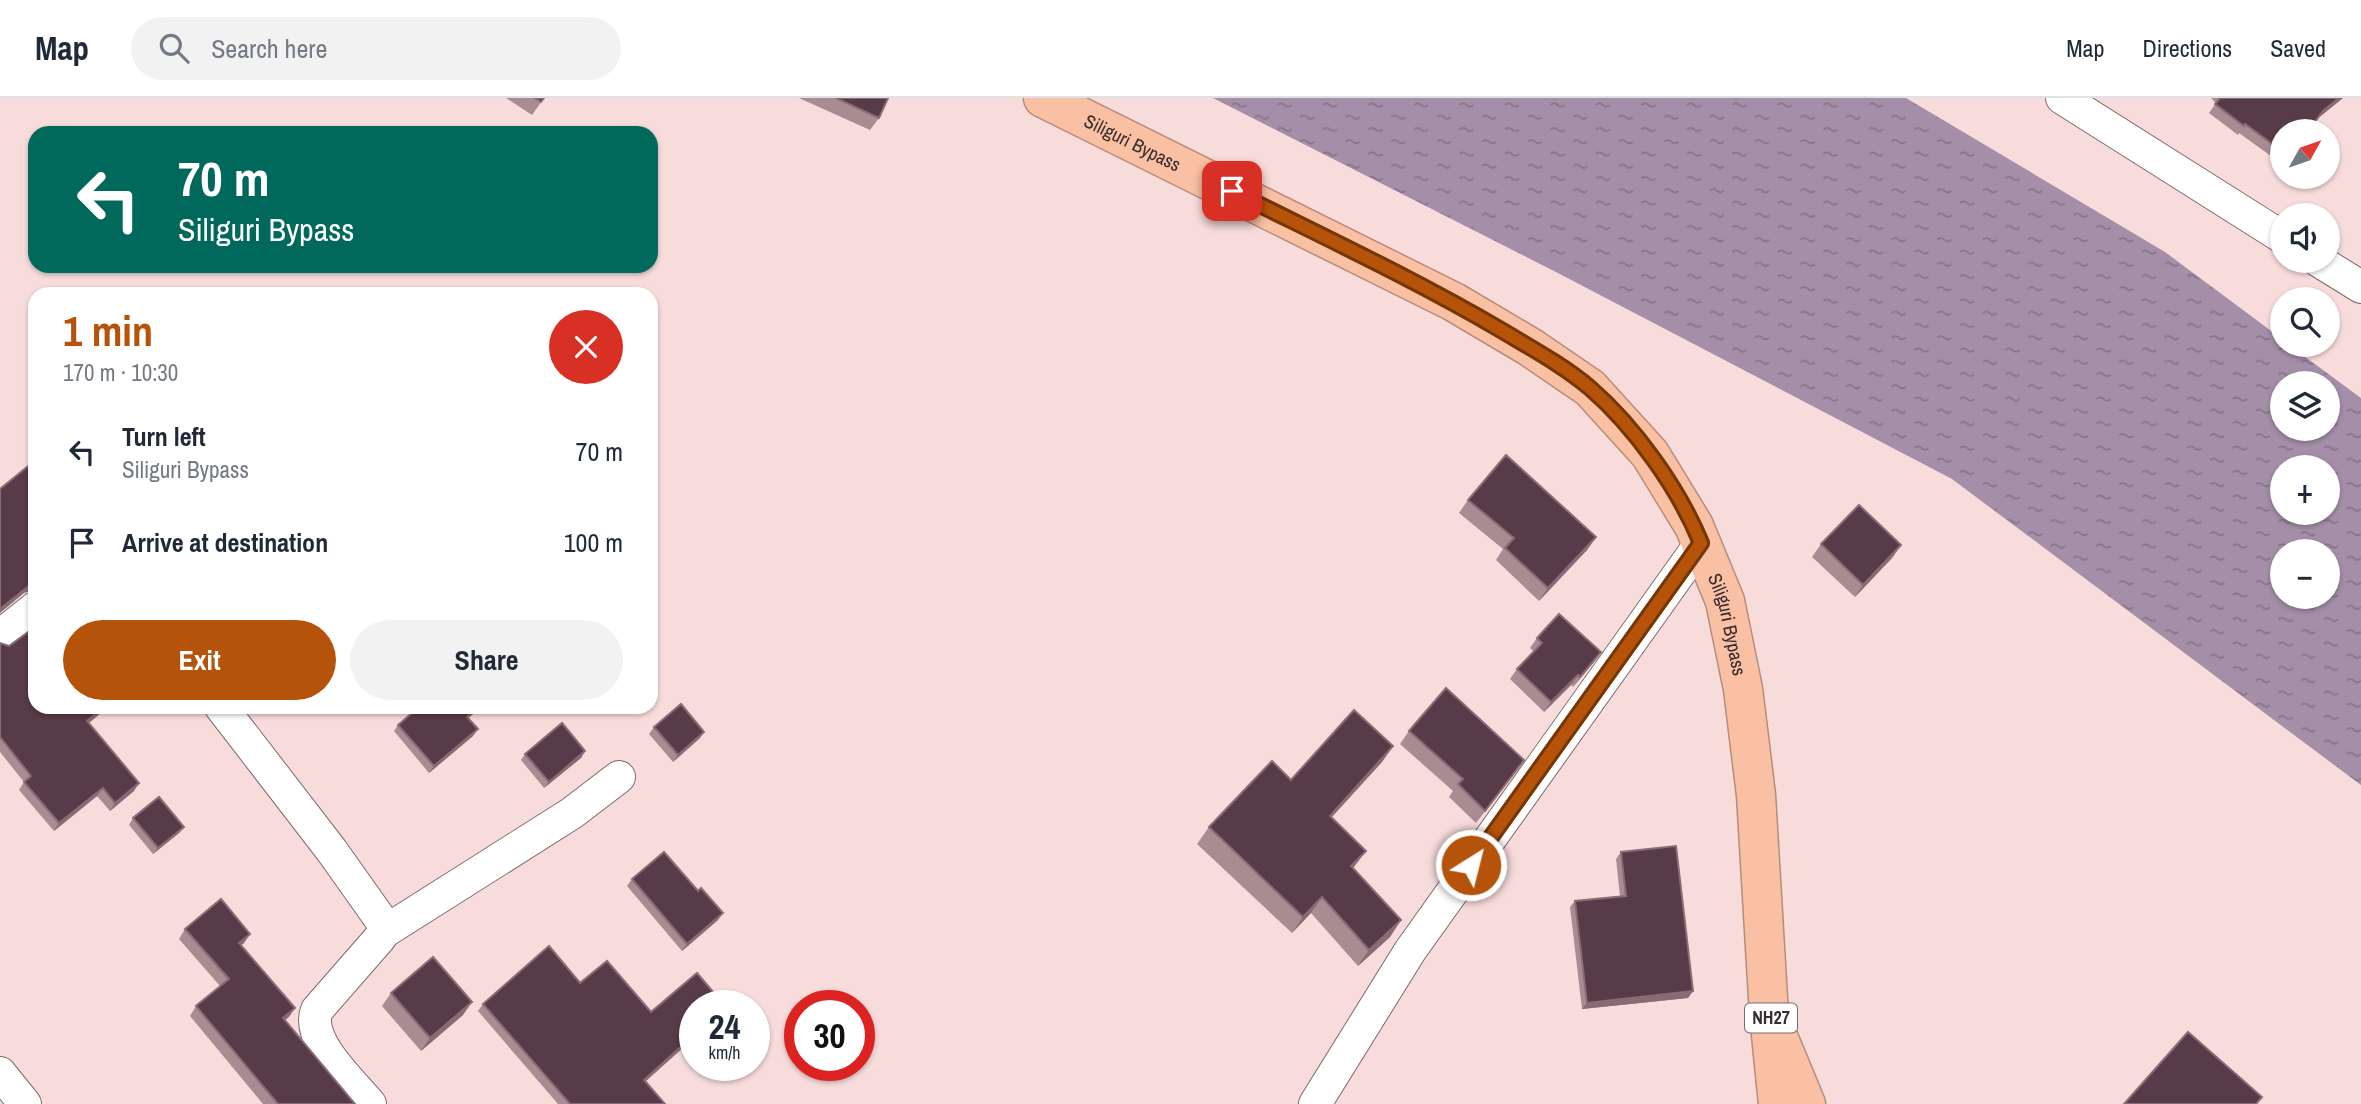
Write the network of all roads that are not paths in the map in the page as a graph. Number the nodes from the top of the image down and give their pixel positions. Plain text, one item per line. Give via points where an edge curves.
1 (1043, 98) edge
2 (2062, 98) edge
3 (2270, 229) edge
4 (2338, 273) edge
5 (2361, 287) edge
6 (1701, 543) junction
7 (28, 614) edge
8 (0, 636) edge
9 (226, 714) edge
10 (619, 777) dead end
11 (384, 932) junction
12 (1769, 1015) junction
13 (0, 1073) edge
14 (25, 1104) edge
15 (370, 1104) edge
16 (1315, 1104) edge
17 (1778, 1104) edge
18 (1806, 1104) edge

1 - 6 highway, Siliguri Bypass / NH27 via 1442,296 1530,347 1590,388 1650,454
2 - 3 street
4 - 5 street
6 - 12 highway, Siliguri Bypass / NH27 via 1725,601 1743,689 1756,795
6 - 16 street via 1405,958
7 - 8 street
9 - 11 street via 379,915
10 - 11 street via 572,813
11 - 15 street via 313,1020 316,1036
12 - 17 highway, NH27
12 - 18 highway, NH27
13 - 14 street

